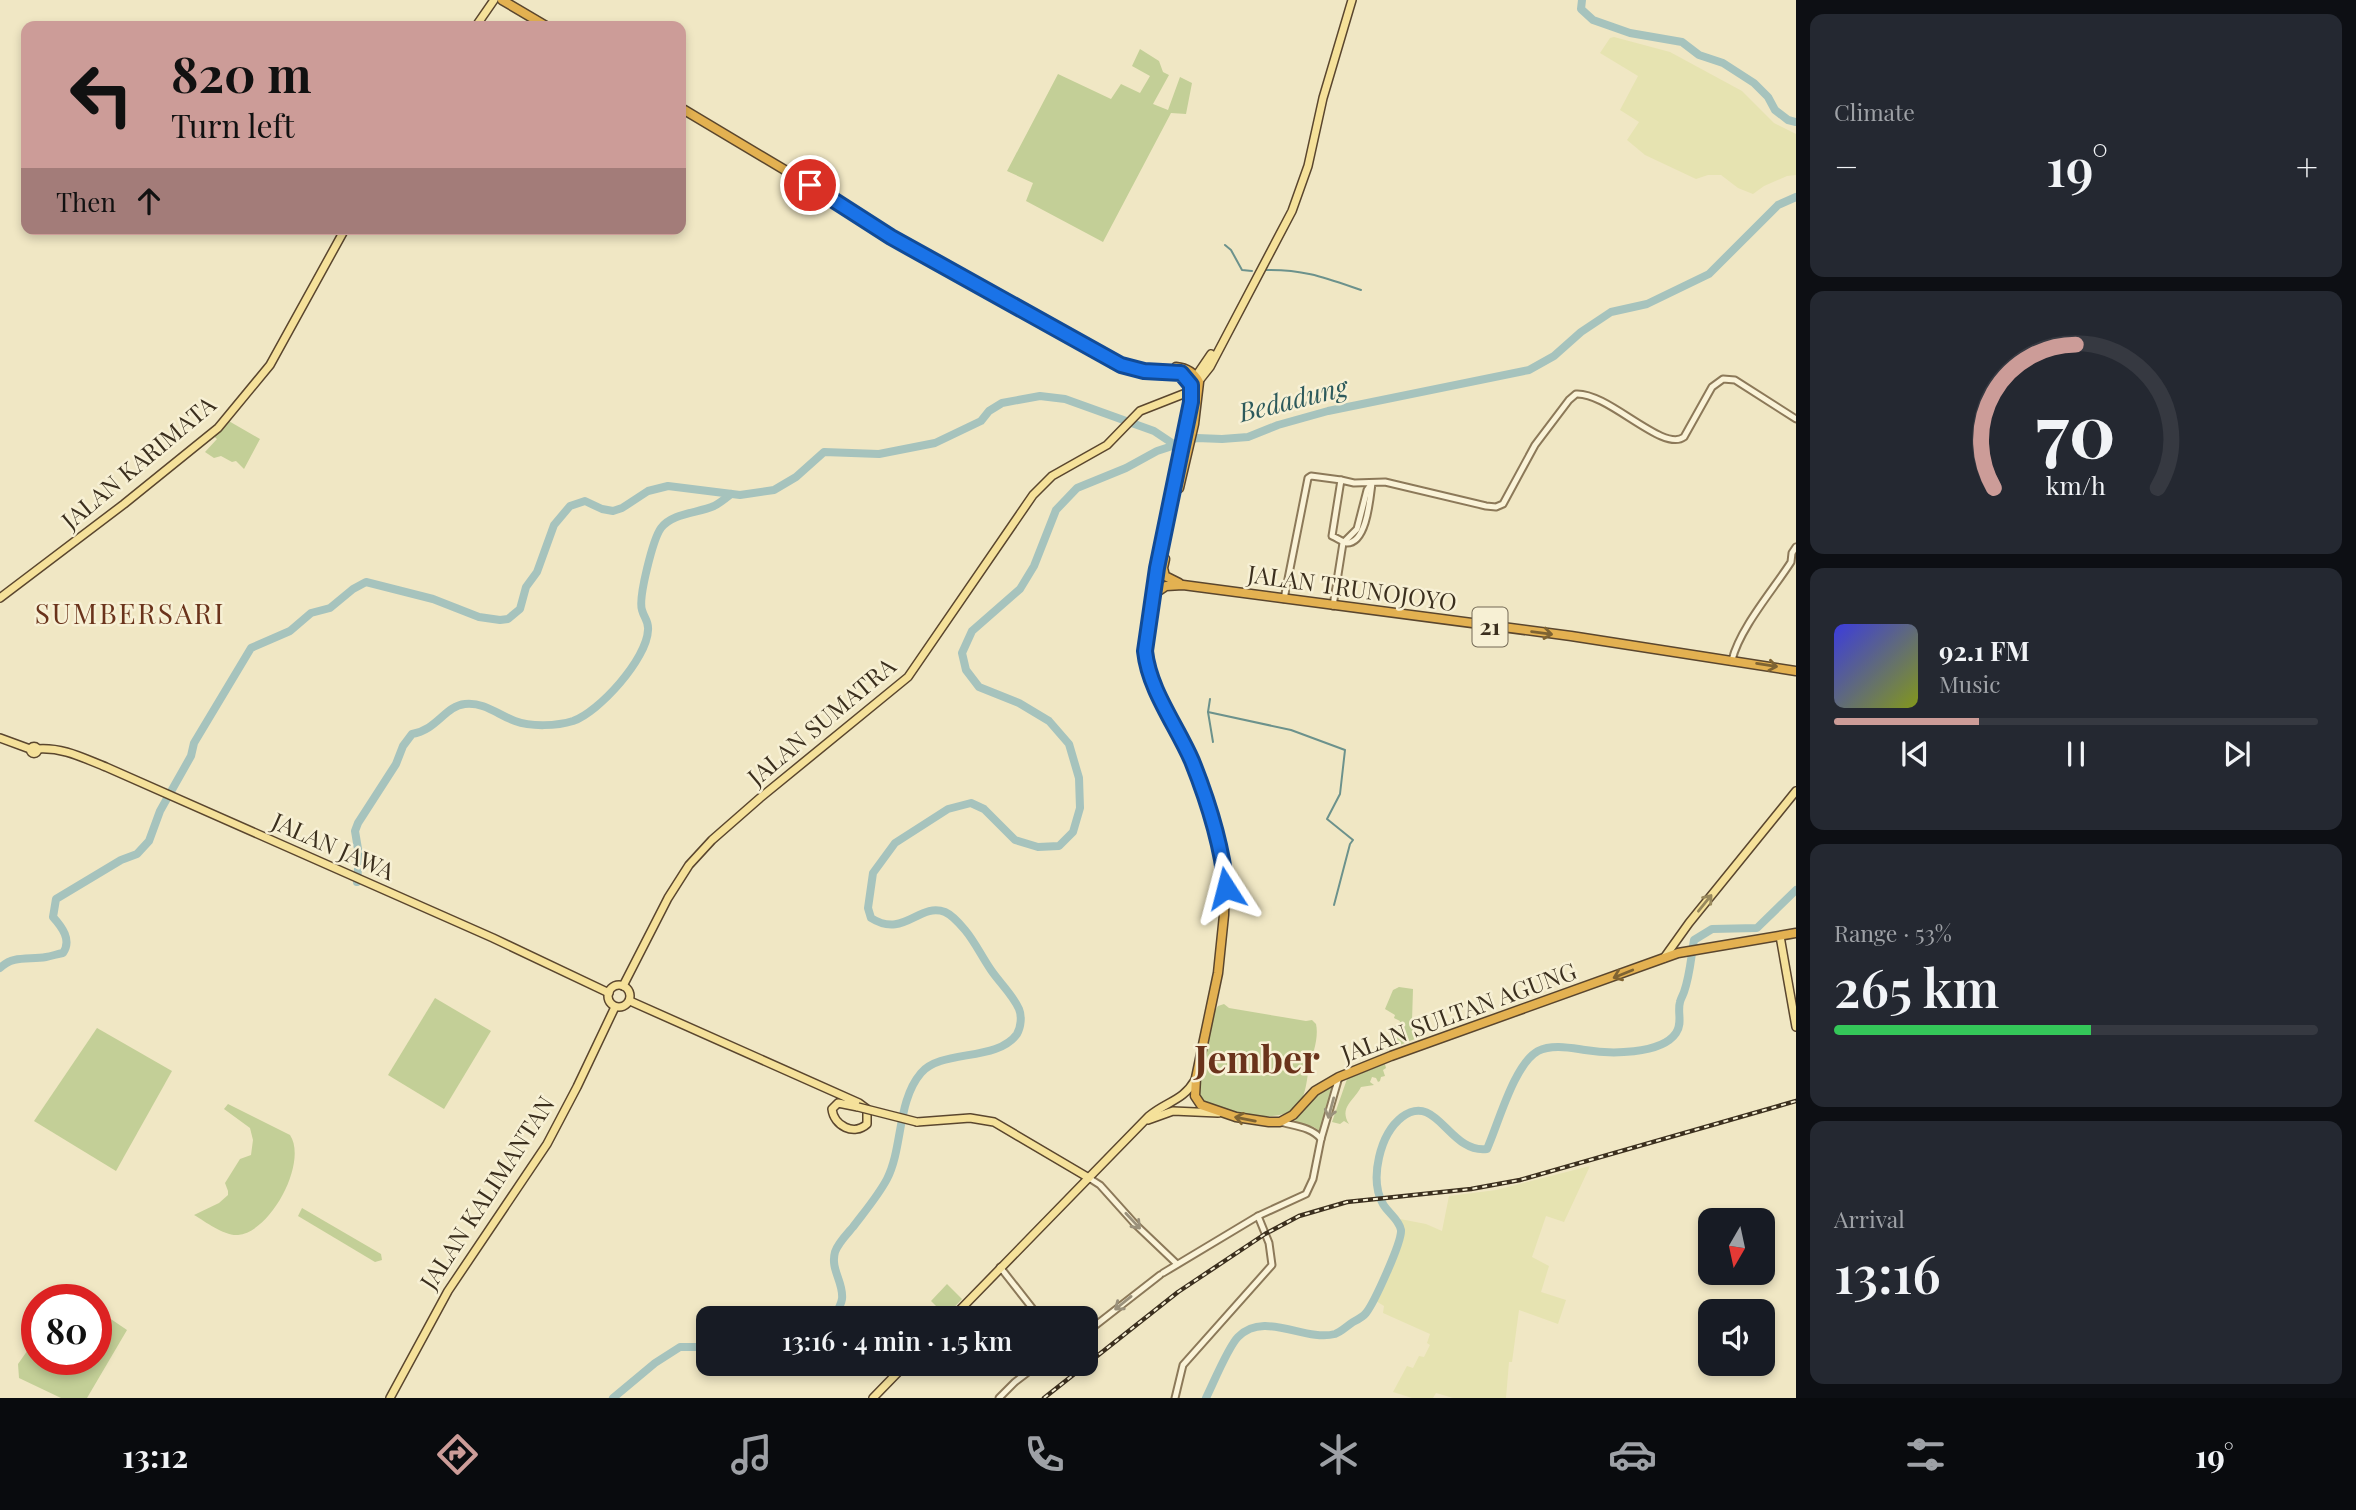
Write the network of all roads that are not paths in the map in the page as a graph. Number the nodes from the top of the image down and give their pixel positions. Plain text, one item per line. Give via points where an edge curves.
1 (494, 0) edge
2 (502, 0) edge
3 (1352, 0) edge
4 (479, 21) edge
5 (538, 21) edge
6 (686, 111) edge
7 (342, 235) edge
8 (1134, 369) junction
9 (1192, 385) junction
10 (1796, 419) edge
11 (1181, 470) junction
12 (1341, 480) junction
13 (1372, 483) junction
14 (1343, 543) junction
15 (1796, 547) edge
16 (1794, 561) edge
17 (1183, 584) junction
18 (1154, 594) junction
19 (0, 598) edge
20 (1284, 598) junction
21 (1332, 606) junction
22 (1732, 660) junction
23 (1796, 671) edge
24 (0, 738) edge
25 (1796, 791) edge
26 (1796, 933) edge
27 (1780, 936) junction
28 (1664, 958) junction
29 (623, 986) junction
30 (609, 993) junction
31 (630, 1001) junction
32 (615, 1007) junction
33 (1796, 1027) edge
34 (1339, 1077) junction
35 (1196, 1078) junction
36 (1223, 1114) junction
37 (1280, 1122) junction
38 (1141, 1124) junction
39 (1321, 1139) junction
40 (1089, 1178) junction
41 (1258, 1216) junction
42 (1177, 1264) junction
43 (1000, 1268) junction
44 (963, 1306) edge
45 (1030, 1306) edge
46 (1098, 1323) edge
47 (894, 1376) edge
48 (1023, 1376) edge
49 (390, 1398) edge
50 (873, 1398) edge
51 (999, 1398) edge
52 (1175, 1398) edge

1 - 4 main road
2 - 5 highway
3 - 9 main road via 1301,190 1221,343
6 - 8 highway via 891,237
7 - 19 main road, JALAN KARIMATA via 270,365 218,428
8 - 9 highway via 1181,373
8 - 9 highway via 1183,368
9 - 11 highway via 1191,423
9 - 29 main road, JALAN SUMATRA via 1136,414 1103,448 1052,476 1032,496 908,677 699,853 672,891
10 - 13 street via 1740,383 1723,379 1712,387 1684,437 1672,441 1601,401 1576,394 1535,444 1503,504 1486,506 1407,486
11 - 17 highway via 1163,568 1166,577
11 - 18 highway
12 - 13 street
12 - 14 street via 1332,536
12 - 20 street via 1308,478
13 - 14 street via 1361,533
14 - 21 street
15 - 16 street
16 - 22 street via 1743,634
17 - 18 highway, JALAN TRUNOJOYO / 21 via 1166,586
17 - 20 highway, JALAN TRUNOJOYO / 21
18 - 35 highway via 1146,660 1198,780 1215,831 1226,888 1218,972
20 - 21 highway, JALAN TRUNOJOYO / 21
21 -> 22 highway, JALAN TRUNOJOYO / 21
22 -> 23 highway, JALAN TRUNOJOYO / 21
24 - 30 main road, JALAN JAWA via 34,749 68,751
28 -> 25 main road
26 - 27 highway, JALAN SULTAN AGUNG
27 - 28 highway, JALAN SULTAN AGUNG
27 - 33 main road
28 -> 34 highway, JALAN SULTAN AGUNG
29 - 30 main road
29 - 31 main road via 630,992
30 - 32 main road
31 - 32 main road
31 - 40 main road, bridge via 859,1103 867,1109 867,1124 855,1130 833,1116 838,1103 858,1107 917,1122 970,1118 994,1122
32 - 49 main road, JALAN KALIMANTAN via 547,1144 448,1291
34 - 37 highway, JALAN SULTAN AGUNG via 1313,1092 1293,1115
34 -> 39 street
35 - 36 highway via 1197,1101
35 - 38 main road via 1186,1094 1160,1107
37 -> 36 highway
36 - 38 main road via 1173,1111
37 - 39 street via 1309,1130
38 - 40 main road
39 - 41 street via 1309,1190
40 -> 42 street
40 - 43 main road
41 - 42 street
41 - 52 street via 1272,1265 1183,1365
42 -> 46 street
43 - 44 main road
43 - 45 street
47 - 50 main road
48 - 51 street

